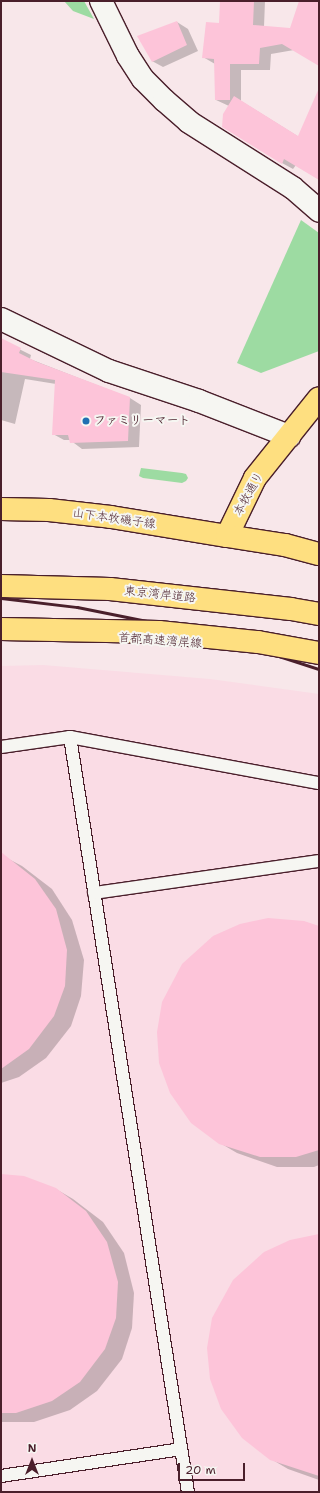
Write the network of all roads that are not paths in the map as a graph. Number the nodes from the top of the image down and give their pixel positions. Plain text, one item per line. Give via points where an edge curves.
1 (101, 1) edge
2 (319, 211) edge
3 (1, 319) edge
4 (319, 398) edge
5 (319, 420) edge
6 (289, 436) junction
7 (1, 508) edge
8 (227, 536) junction
9 (286, 545) junction
10 (319, 554) edge
11 (319, 567) edge
12 (1, 582) edge
13 (1, 586) edge
14 (319, 607) edge
15 (319, 614) edge
16 (1, 629) edge
17 (1, 636) edge
18 (319, 653) edge
19 (319, 659) edge
20 (70, 737) junction
21 (1, 747) edge
22 (319, 783) edge
23 (319, 861) edge
24 (94, 893) junction
25 (181, 1448) junction
26 (1, 1476) edge
27 (188, 1492) edge

1 - 2 street via 128,56 143,79 164,100 189,122 293,188
3 - 6 street via 109,371 199,401
4 - 6 main road, 本牧通り
5 - 6 main road, 本牧通り
6 - 8 main road, 本牧通り via 255,478
7 - 8 main road, 山下本牧磯子線 via 111,517
8 - 9 main road
9 - 10 main road
9 - 11 main road
12 - 14 main road via 116,585
13 - 15 main road, 東京湾岸道路 via 110,589
16 - 18 main road, bridge via 159,632 258,642
17 - 19 main road, 首都高速湾岸線 via 157,639
20 - 21 lane
20 - 22 lane
20 - 24 lane
23 - 24 lane
24 - 25 lane
25 - 26 lane
25 - 27 lane

